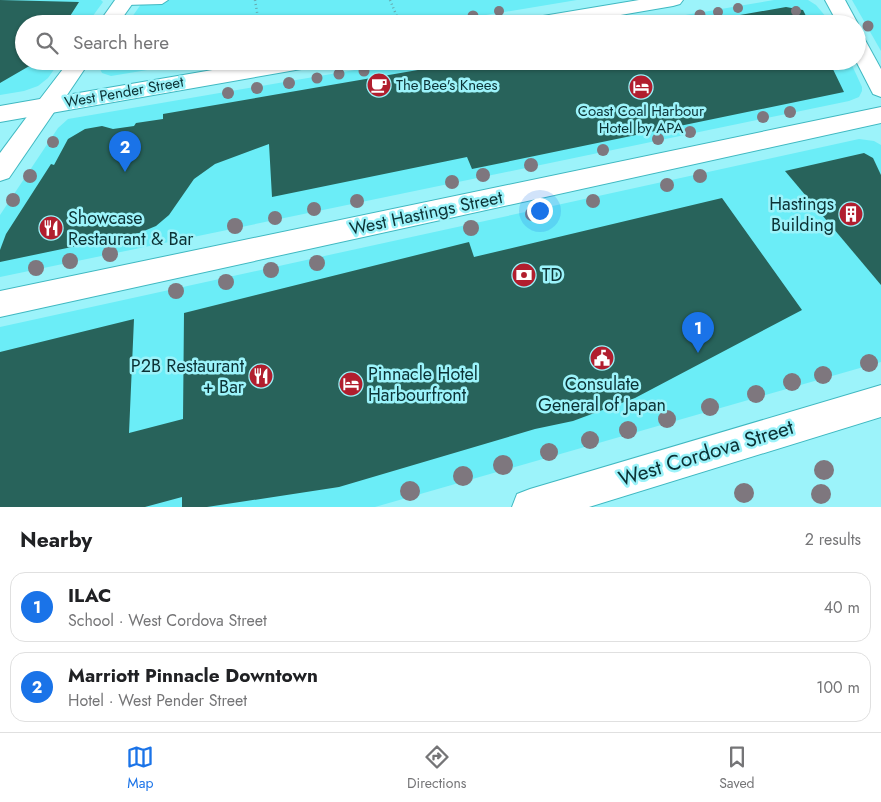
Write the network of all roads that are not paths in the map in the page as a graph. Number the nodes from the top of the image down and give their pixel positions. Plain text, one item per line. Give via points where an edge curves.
1 (125, 0) edge
2 (162, 0) edge
3 (673, 0) edge
4 (836, 0) edge
5 (114, 15) edge
6 (584, 15) edge
7 (844, 15) edge
8 (866, 60) edge
9 (74, 70) edge
10 (255, 70) edge
11 (881, 89) edge
12 (48, 106) junction
13 (0, 114) edge
14 (881, 116) edge
15 (0, 171) edge
16 (0, 304) edge
17 (881, 401) edge
18 (530, 507) edge

1 - 2 lane
1 - 5 street
3 - 6 street
4 - 7 street
8 - 11 street
9 - 12 street
10 - 12 street, West Pender Street
12 - 13 street, West Pender Street
12 - 15 street
14 - 16 street, West Hastings Street
17 - 18 street, West Cordova Street

